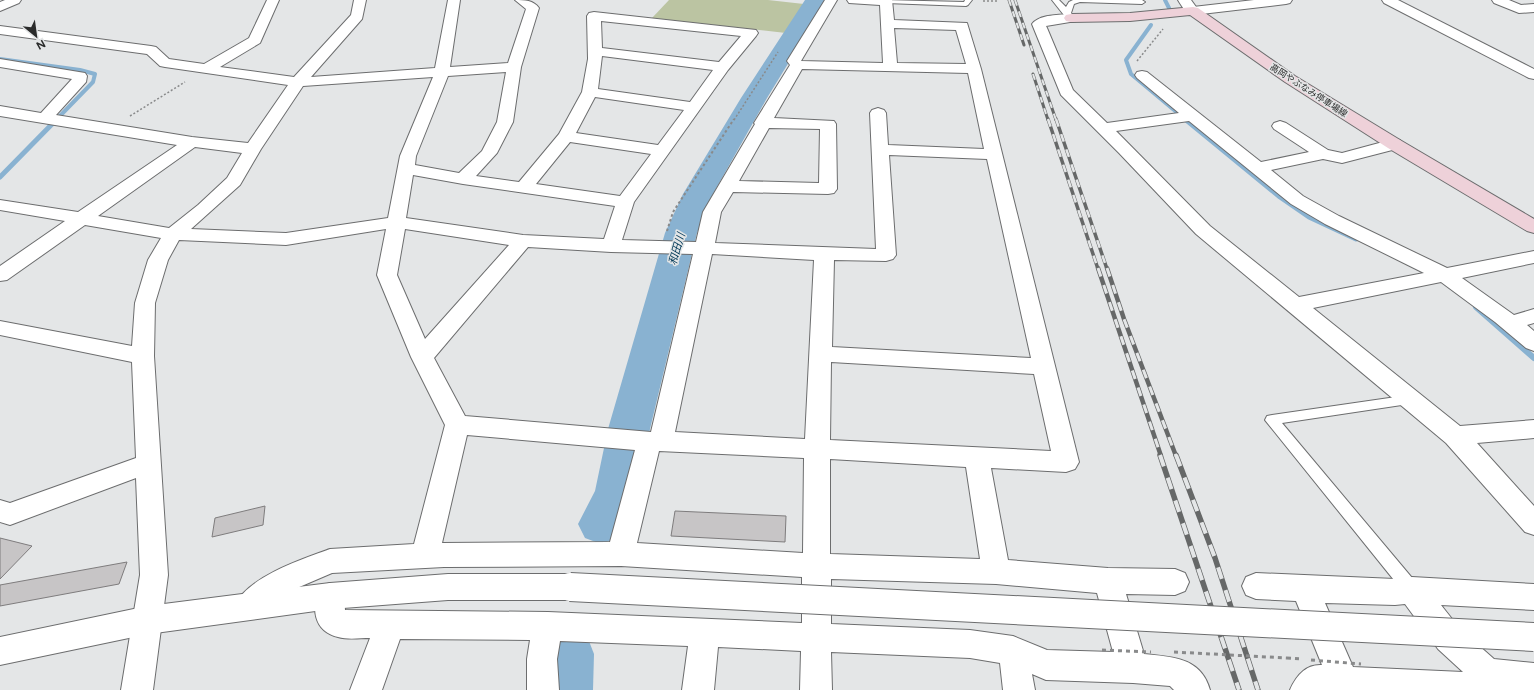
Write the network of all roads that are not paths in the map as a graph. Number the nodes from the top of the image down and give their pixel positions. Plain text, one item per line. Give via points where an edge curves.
1 (15, 0) edge
2 (273, 0) edge
3 (360, 0) edge
4 (454, 0) edge
5 (521, 0) edge
6 (594, 0) edge
7 (831, 0) edge
8 (853, 0) edge
9 (969, 0) edge
10 (1055, 0) edge
11 (1116, 0) edge
12 (1285, 0) edge
13 (1388, 0) edge
14 (1498, 0) edge
15 (886, 1) edge
16 (927, 1) edge
17 (1142, 2) dead end
18 (1188, 6) edge
19 (0, 7) edge
20 (1534, 8) edge
21 (1069, 15) junction
22 (594, 16) junction
23 (888, 24) junction
24 (0, 30) edge
25 (595, 51) junction
26 (0, 63) edge
27 (797, 65) junction
28 (514, 67) junction
29 (723, 67) junction
30 (890, 67) junction
31 (206, 69) junction
32 (974, 69) junction
33 (442, 72) junction
34 (1532, 72) edge
35 (1142, 75) road end
36 (298, 82) junction
37 (590, 92) junction
38 (694, 107) junction
39 (0, 111) edge
40 (878, 113) dead end
41 (19, 114) junction
42 (1192, 116) junction
43 (45, 118) junction
44 (762, 123) junction
45 (0, 124) edge
46 (1280, 126) dead end
47 (1103, 128) junction
48 (566, 136) junction
49 (192, 142) junction
50 (1394, 144) junction
51 (253, 149) junction
52 (880, 150) junction
53 (662, 151) junction
54 (993, 154) junction
55 (1323, 154) junction
56 (1257, 168) junction
57 (406, 169) junction
58 (463, 179) junction
59 (726, 186) junction
60 (523, 188) junction
61 (625, 202) junction
62 (0, 204) edge
63 (81, 218) junction
64 (397, 222) junction
65 (1534, 227) edge
66 (173, 234) junction
67 (523, 241) junction
68 (611, 246) junction
69 (696, 249) junction
70 (824, 254) junction
71 (1534, 257) edge
72 (0, 275) edge
73 (1444, 275) junction
74 (1295, 305) junction
75 (1534, 316) edge
76 (1510, 323) junction
77 (0, 328) edge
78 (1534, 343) edge
79 (821, 354) junction
80 (143, 356) junction
81 (422, 357) junction
82 (1044, 367) junction
83 (1410, 400) junction
84 (457, 425) junction
85 (1534, 429) edge
86 (1455, 436) junction
87 (652, 442) junction
88 (817, 450) junction
89 (978, 458) junction
90 (149, 463) junction
91 (0, 511) edge
92 (1530, 517) edge
93 (622, 554) junction
94 (424, 556) junction
95 (817, 566) junction
96 (996, 572) junction
97 (1108, 581) junction
98 (1175, 582) dead end
99 (1256, 586) dead end
100 (1305, 589) junction
101 (1412, 590) junction
102 (330, 596) junction
103 (1534, 597) edge
104 (817, 603) junction
105 (250, 606) junction
106 (901, 606) dead end
107 (148, 620) junction
108 (390, 624) junction
109 (1382, 625) dead end
110 (548, 626) junction
111 (1440, 628) junction
112 (705, 633) junction
113 (816, 637) junction
114 (1534, 637) edge
115 (1013, 650) junction
116 (0, 651) edge
117 (1142, 660) junction
118 (1352, 673) junction
119 (1534, 678) edge
120 (1494, 682) edge
121 (137, 690) edge
122 (366, 690) edge
123 (543, 690) edge
124 (698, 690) edge
125 (816, 690) edge
126 (1019, 690) edge
127 (1194, 690) edge
128 (1306, 690) edge

1 - 19 street
2 - 31 street via 255,40
3 - 36 street via 357,16
4 - 33 street
5 - 28 street via 533,8
6 - 22 street
7 - 27 street via 794,61
8 - 15 street
9 - 16 lane via 966,4
10 - 21 lane
11 - 17 lane
11 - 21 lane via 1079,0 1071,3
12 - 18 street
13 - 34 street
14 - 20 street via 1519,9
15 - 16 lane
15 - 23 street
18 - 21 main road via 1130,17
18 - 50 main road, 高岡やぶなみ停車場線 via 1290,79
21 - 47 street via 1044,20 1039,24 1040,28 1066,92
22 - 25 street
22 - 29 street via 751,33
23 - 30 street
23 - 32 street via 962,26
24 - 31 street via 151,50 165,63
25 - 29 street
25 - 37 street
26 - 43 street via 80,76 79,82
27 - 30 street
27 - 44 street
28 - 33 street
28 - 58 street via 505,122 489,153
29 - 38 street
30 - 32 street
31 - 36 street
32 - 54 street
33 - 36 street
33 - 57 street via 408,156
35 - 42 street
36 - 51 street
37 - 38 street
37 - 48 street
38 - 53 street
39 - 41 street
40 - 52 street
41 - 43 street
41 - 45 street
42 - 47 street
42 - 56 street
43 - 49 street
44 - 59 street
44 - 59 street via 828,124 828,189
46 - 55 street
47 - 74 street via 1203,230
48 - 53 street
48 - 60 street
49 - 51 street
49 - 63 street
50 - 55 street via 1342,158
50 - 65 main road, 高岡やぶなみ停車場線
51 - 66 street via 234,181
52 - 54 street
52 - 70 street via 886,255
53 - 61 street
54 - 82 street
55 - 56 street
56 - 73 street via 1297,200
57 - 58 street
57 - 64 street
58 - 60 street
59 - 69 street
60 - 61 street
61 - 68 street
62 - 63 street
63 - 66 street
63 - 72 street
64 - 66 street via 286,239
64 - 67 street
64 - 81 street via 387,275
66 - 80 street via 158,260 145,303
67 - 68 street
67 - 81 street
68 - 69 street
69 - 70 street
69 - 87 street
70 - 79 street
71 - 73 street
73 - 74 street
73 - 76 street
74 - 83 street
75 - 76 street
76 - 78 street
77 - 80 street
79 - 82 street
79 - 88 street
80 - 90 street
81 - 84 street
82 - 89 street via 1066,462
83 - 86 street
83 - 101 lane via 1272,420
84 - 87 street
84 - 94 street
85 - 86 street
86 - 92 street
87 - 88 street
87 - 93 street
88 - 89 street
88 - 95 street
89 - 96 street
90 - 91 street via 10,514
90 - 107 street via 154,575
93 - 94 street
93 - 95 street
94 - 105 street via 330,561 280,582
95 - 96 street
95 - 104 street
96 - 97 street
97 - 98 street
97 - 117 street
99 - 100 street
100 - 101 street via 1395,592
100 - 118 street
101 - 103 street
101 - 111 street
102 - 105 street
102 - 108 street via 329,615 339,624
102 - 114 street, bridge via 448,587 570,587
104 - 106 street
104 - 113 street
105 - 107 street
107 - 116 street
107 - 121 street
108 - 110 street
108 - 122 street
109 - 111 street
110 - 112 street
110 - 123 street via 542,659
111 - 120 street
112 - 113 street
112 - 124 street
113 - 115 street via 970,644
113 - 125 street
115 - 117 street via 1046,665
115 - 126 street
117 - 127 street via 1177,672 1193,686
118 - 120 street via 1480,688
118 - 128 street via 1316,680
119 - 120 street

